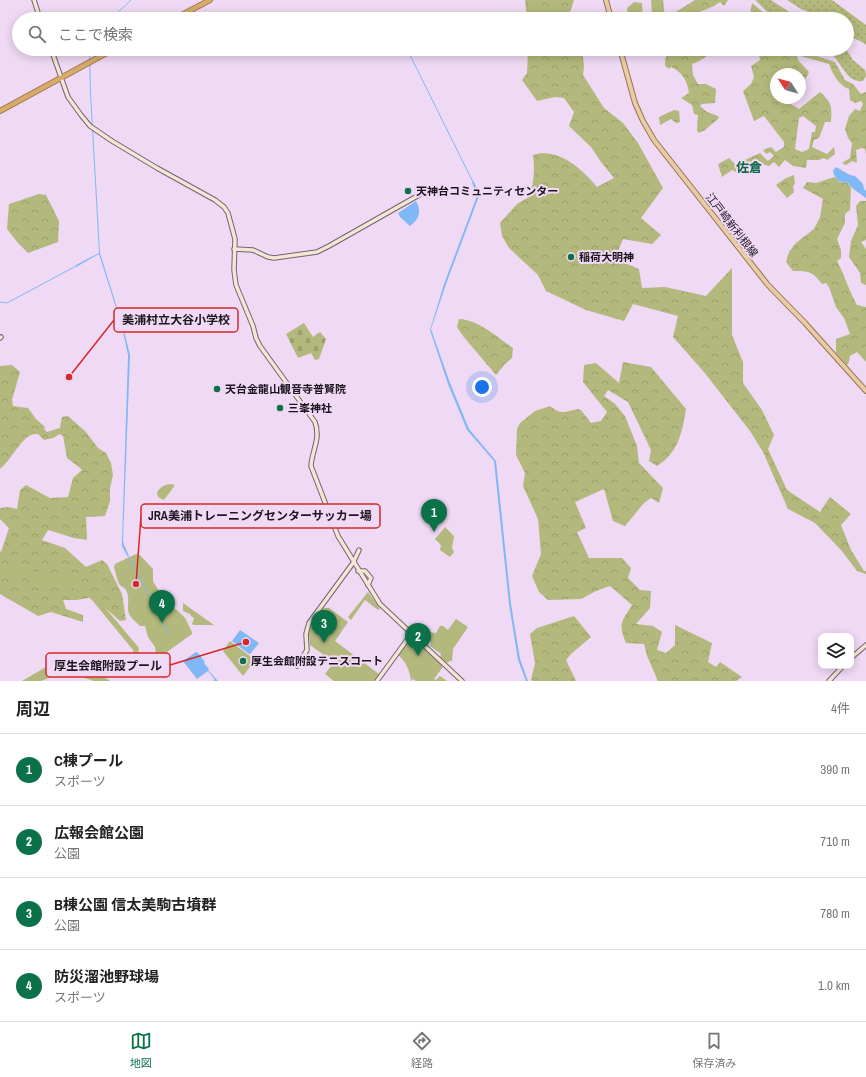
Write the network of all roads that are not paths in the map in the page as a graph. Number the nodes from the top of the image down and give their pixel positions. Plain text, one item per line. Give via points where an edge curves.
1 (34, 0) edge
2 (210, 0) edge
3 (606, 0) edge
4 (38, 12) edge
5 (187, 12) edge
6 (609, 12) edge
7 (53, 56) edge
8 (101, 56) edge
9 (622, 56) edge
10 (61, 78) junction
11 (0, 111) edge
12 (419, 195) dead end
13 (234, 249) junction
14 (866, 390) edge
15 (359, 550) dead end
16 (353, 563) junction
17 (358, 571) junction
18 (368, 585) junction
19 (412, 633) junction
20 (866, 646) edge
21 (854, 656) edge
22 (297, 666) dead end
23 (839, 669) edge
24 (376, 681) edge
25 (462, 681) edge
26 (829, 681) edge

1 - 4 street
2 - 5 highway
3 - 6 main road
7 - 10 street
8 - 10 highway
9 - 14 main road, 江戸崎新利根線 via 635,104 654,140 768,285
10 - 11 highway
10 - 13 street via 72,102 96,131 220,204 230,217 235,239
12 - 13 street via 317,252 274,258 256,251
13 - 16 street via 236,285 258,342 317,427 313,472 338,536
15 - 16 street
16 - 17 street
16 - 22 street via 309,623 306,634 307,650
17 - 18 street
17 - 18 street via 365,571 371,578
18 - 19 street via 385,610
19 - 24 street
19 - 25 street
20 - 21 street
23 - 26 street

